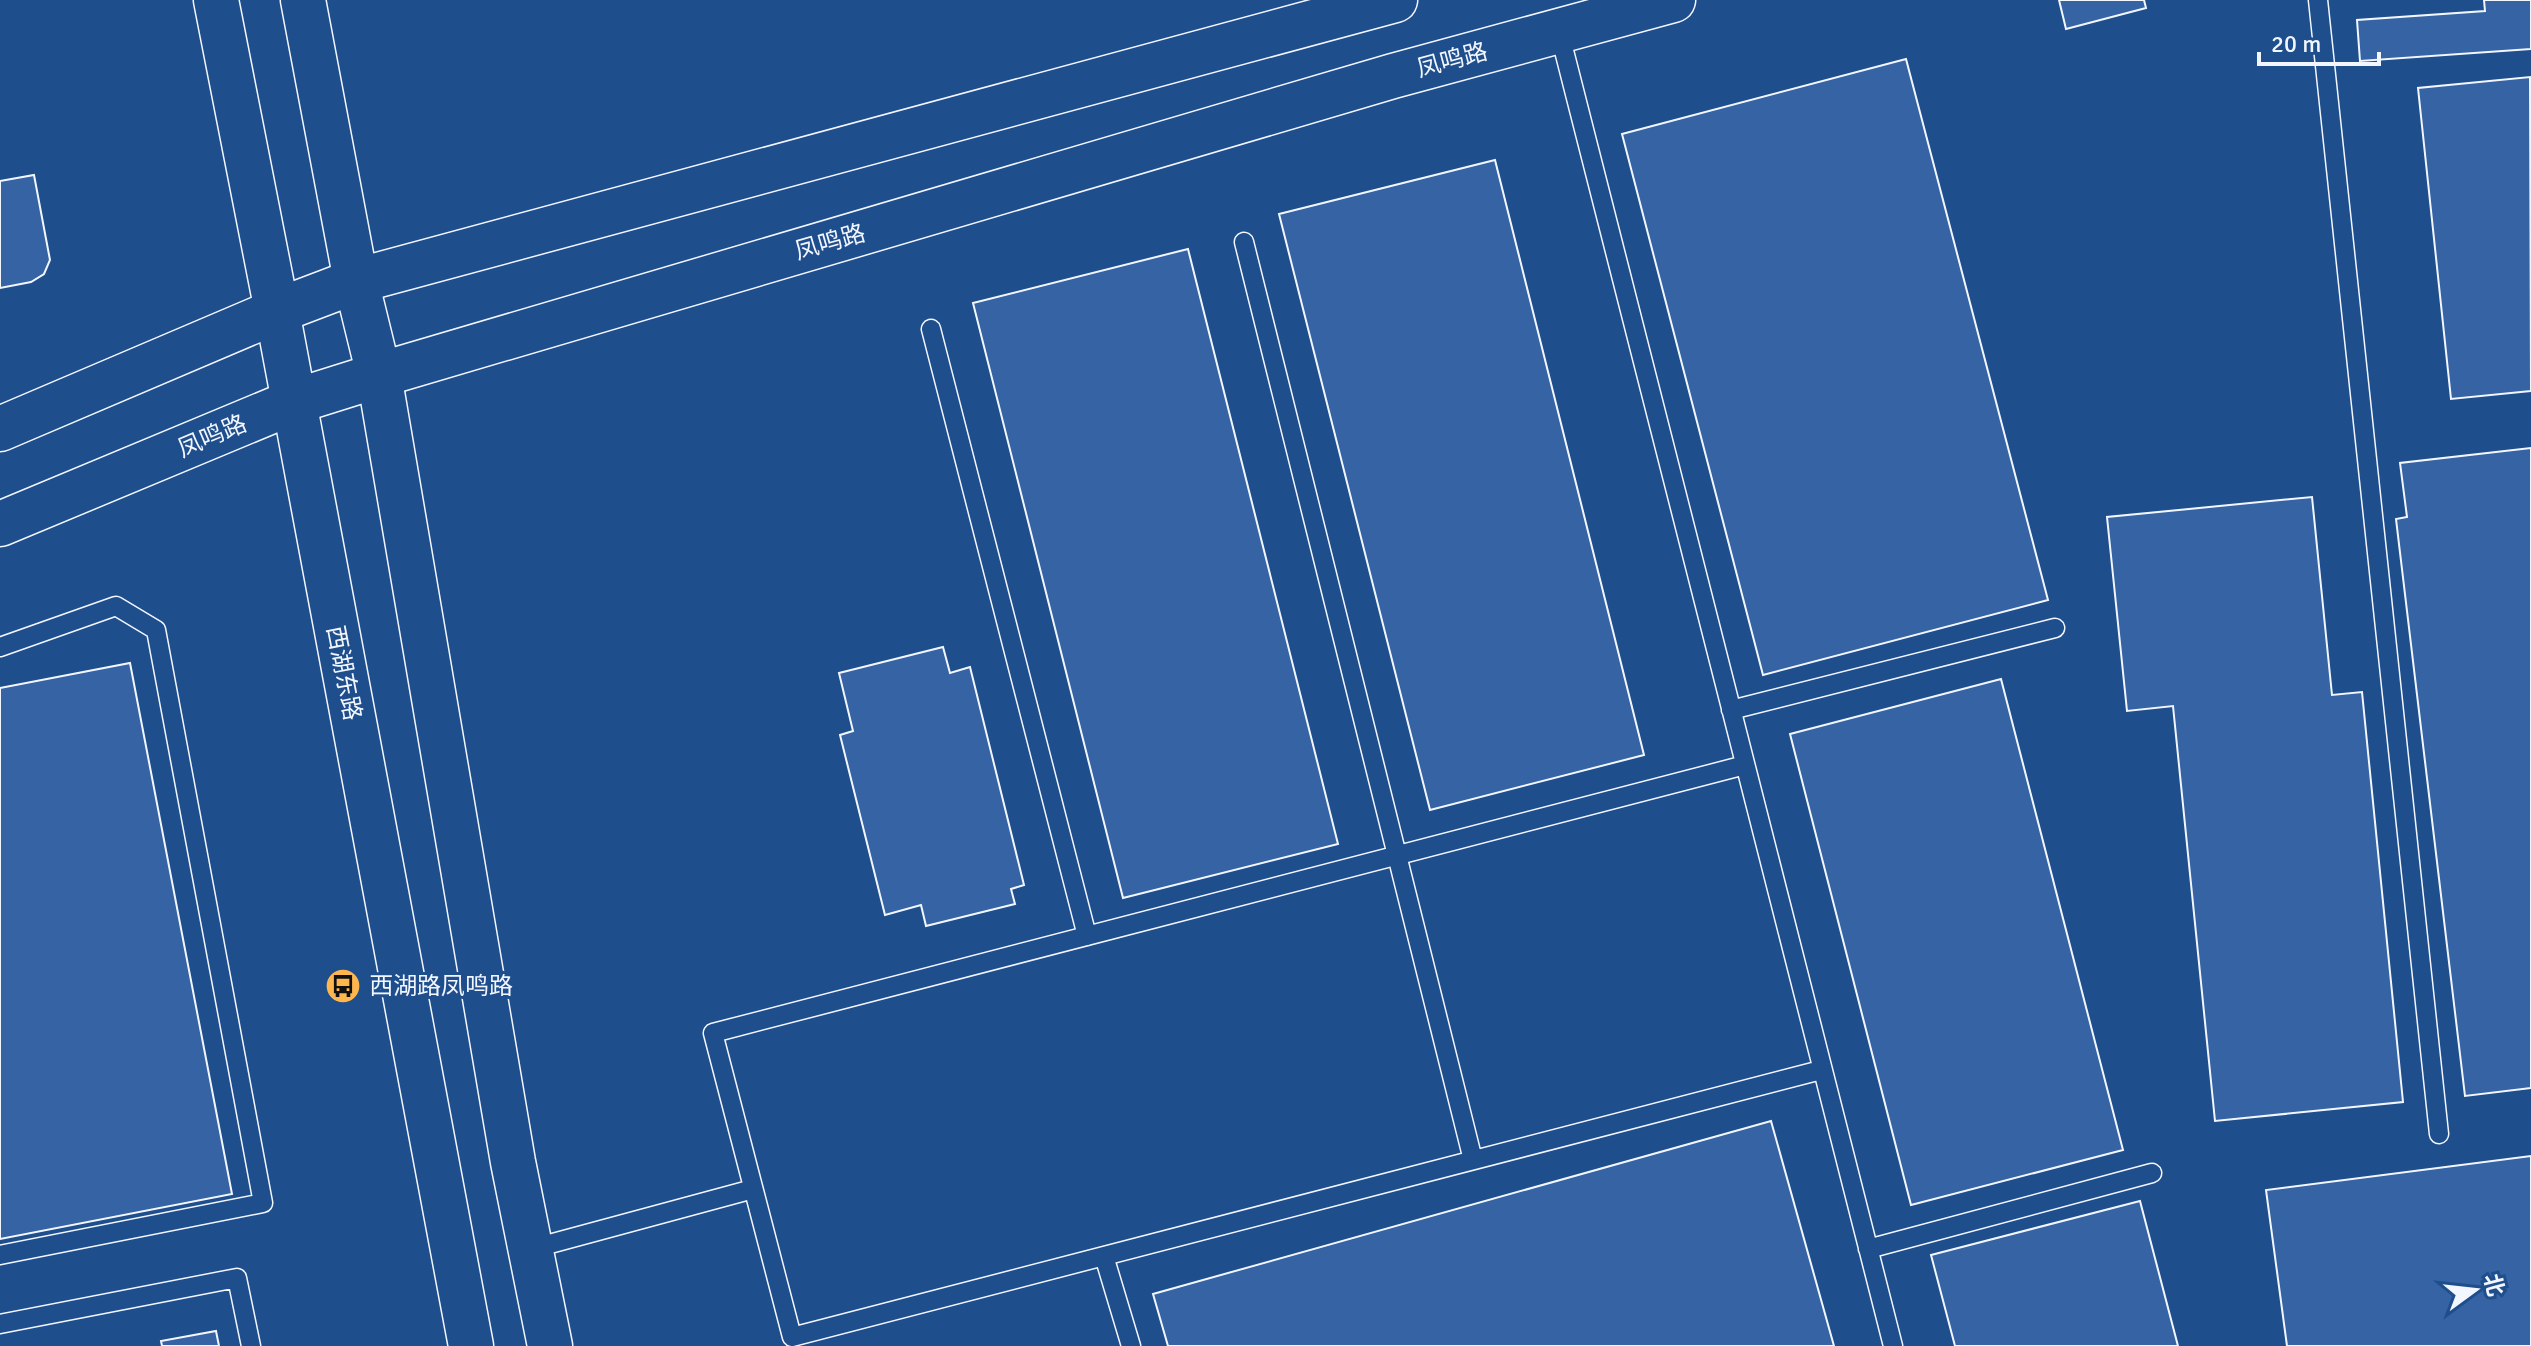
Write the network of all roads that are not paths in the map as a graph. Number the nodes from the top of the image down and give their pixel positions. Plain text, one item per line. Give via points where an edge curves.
1 (216, 0) edge
2 (303, 0) edge
3 (1395, 0) edge
4 (1673, 0) edge
5 (2318, 0) edge
6 (1559, 31) junction
7 (1244, 242) dead end
8 (356, 281) junction
9 (277, 311) junction
10 (931, 329) dead end
11 (379, 375) junction
12 (293, 402) junction
13 (0, 429) edge
14 (0, 524) edge
15 (2055, 628) dead end
16 (0, 647) edge
17 (1731, 710) junction
18 (1745, 765) junction
19 (1397, 855) junction
20 (1087, 936) junction
21 (1821, 1070) junction
22 (2439, 1134) dead end
23 (1473, 1160) junction
24 (2152, 1173) dead end
25 (753, 1189) junction
26 (531, 1249) junction
27 (1868, 1249) junction
28 (0, 1255) edge
29 (1104, 1256) junction
30 (0, 1324) edge
31 (251, 1346) edge
32 (471, 1346) edge
33 (550, 1346) edge
34 (1131, 1346) edge
35 (1893, 1346) edge

1 - 9 street, 西湖东路
2 - 8 street
3 - 8 street
4 - 6 street, 凤鸣路
5 - 22 lane
6 - 11 street, 凤鸣路
6 - 17 lane
7 - 19 lane
8 - 9 street
8 - 11 street
9 - 12 street, 西湖东路
9 - 13 street
10 - 20 lane
11 - 12 street, 凤鸣路
11 - 26 street
12 - 14 street, 凤鸣路
12 - 32 street, 西湖东路
15 - 17 lane
16 - 28 lane via 116,606 156,630 263,1203
17 - 18 lane
18 - 19 lane
18 - 21 lane
19 - 20 lane
19 - 23 lane
20 - 25 lane via 713,1033
21 - 23 lane
21 - 27 lane
23 - 29 lane
24 - 27 lane
25 - 26 lane
25 - 29 lane via 792,1337
26 - 33 street
27 - 35 lane
29 - 34 lane
30 - 31 lane via 237,1278

